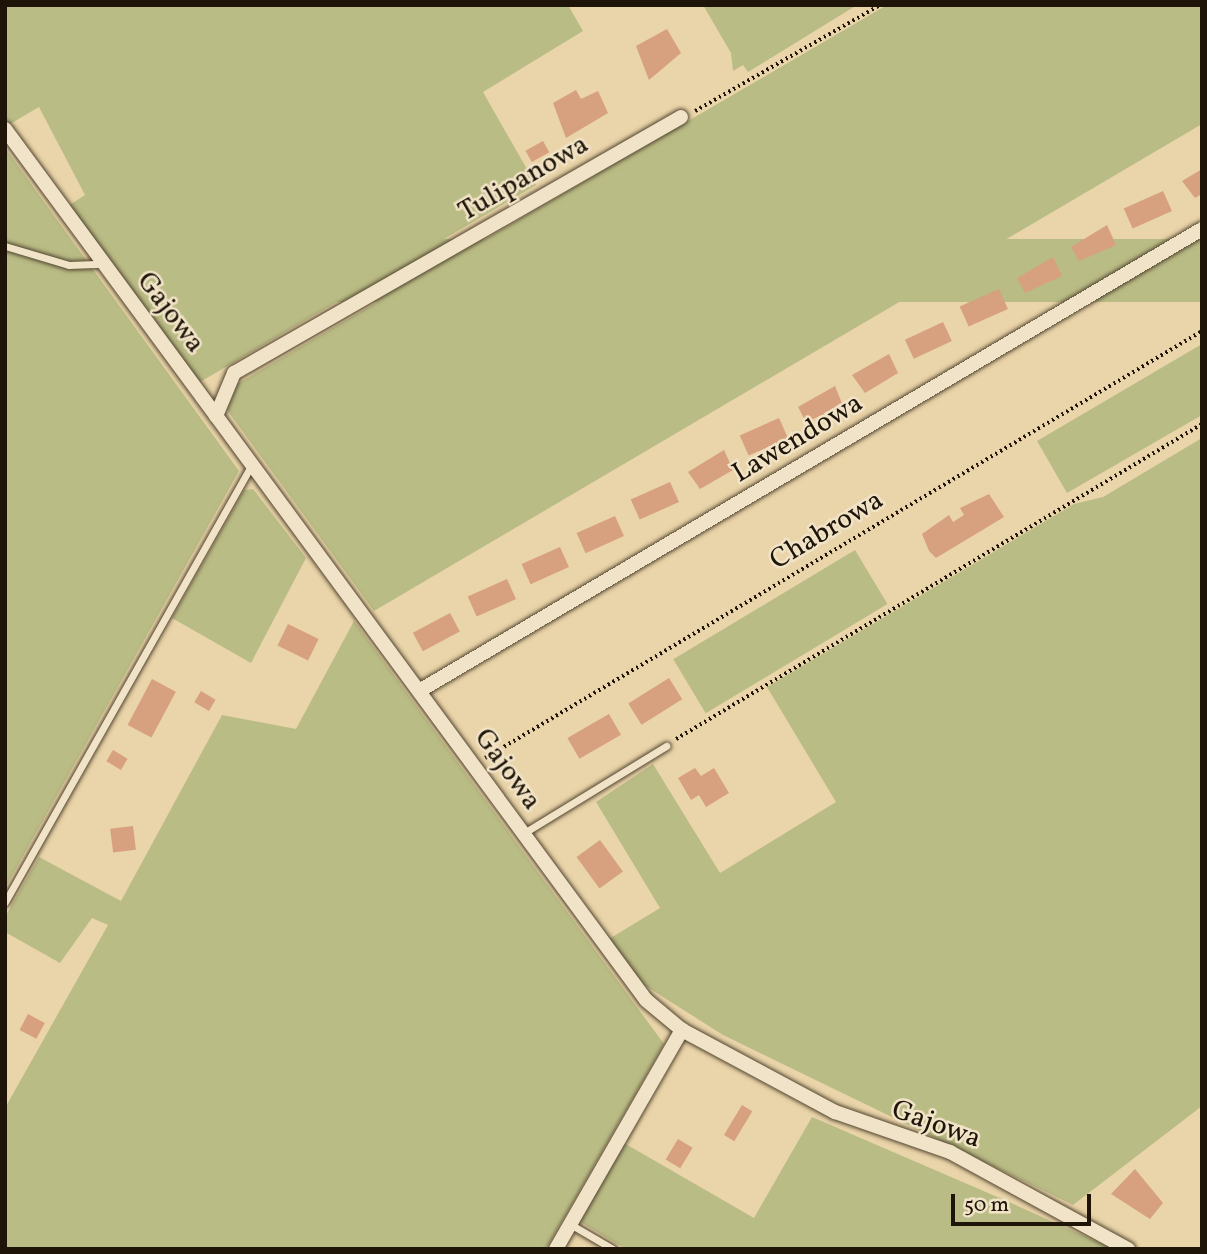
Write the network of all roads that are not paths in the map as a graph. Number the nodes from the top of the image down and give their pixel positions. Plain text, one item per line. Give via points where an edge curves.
1 (681, 117) road end
2 (5, 129) edge
3 (1202, 229) edge
4 (5, 246) edge
5 (102, 264) junction
6 (216, 416) junction
7 (251, 466) junction
8 (419, 691) junction
9 (666, 746) road end
10 (523, 834) junction
11 (5, 902) edge
12 (682, 1030) junction
13 (570, 1224) junction
14 (556, 1249) edge
15 (613, 1249) edge
16 (1128, 1249) edge

1 - 6 street, Tulipanowa via 234,373
2 - 5 street, Gajowa
3 - 8 street, Lawendowa
4 - 5 lane via 69,265
5 - 6 street, Gajowa
6 - 7 street, Gajowa
7 - 8 street, Gajowa
7 - 11 lane
8 - 10 street, Gajowa
9 - 10 lane
10 - 12 street, Gajowa via 646,1000
12 - 13 street
12 - 16 street, Gajowa via 835,1112 974,1164
13 - 14 street
13 - 15 lane

